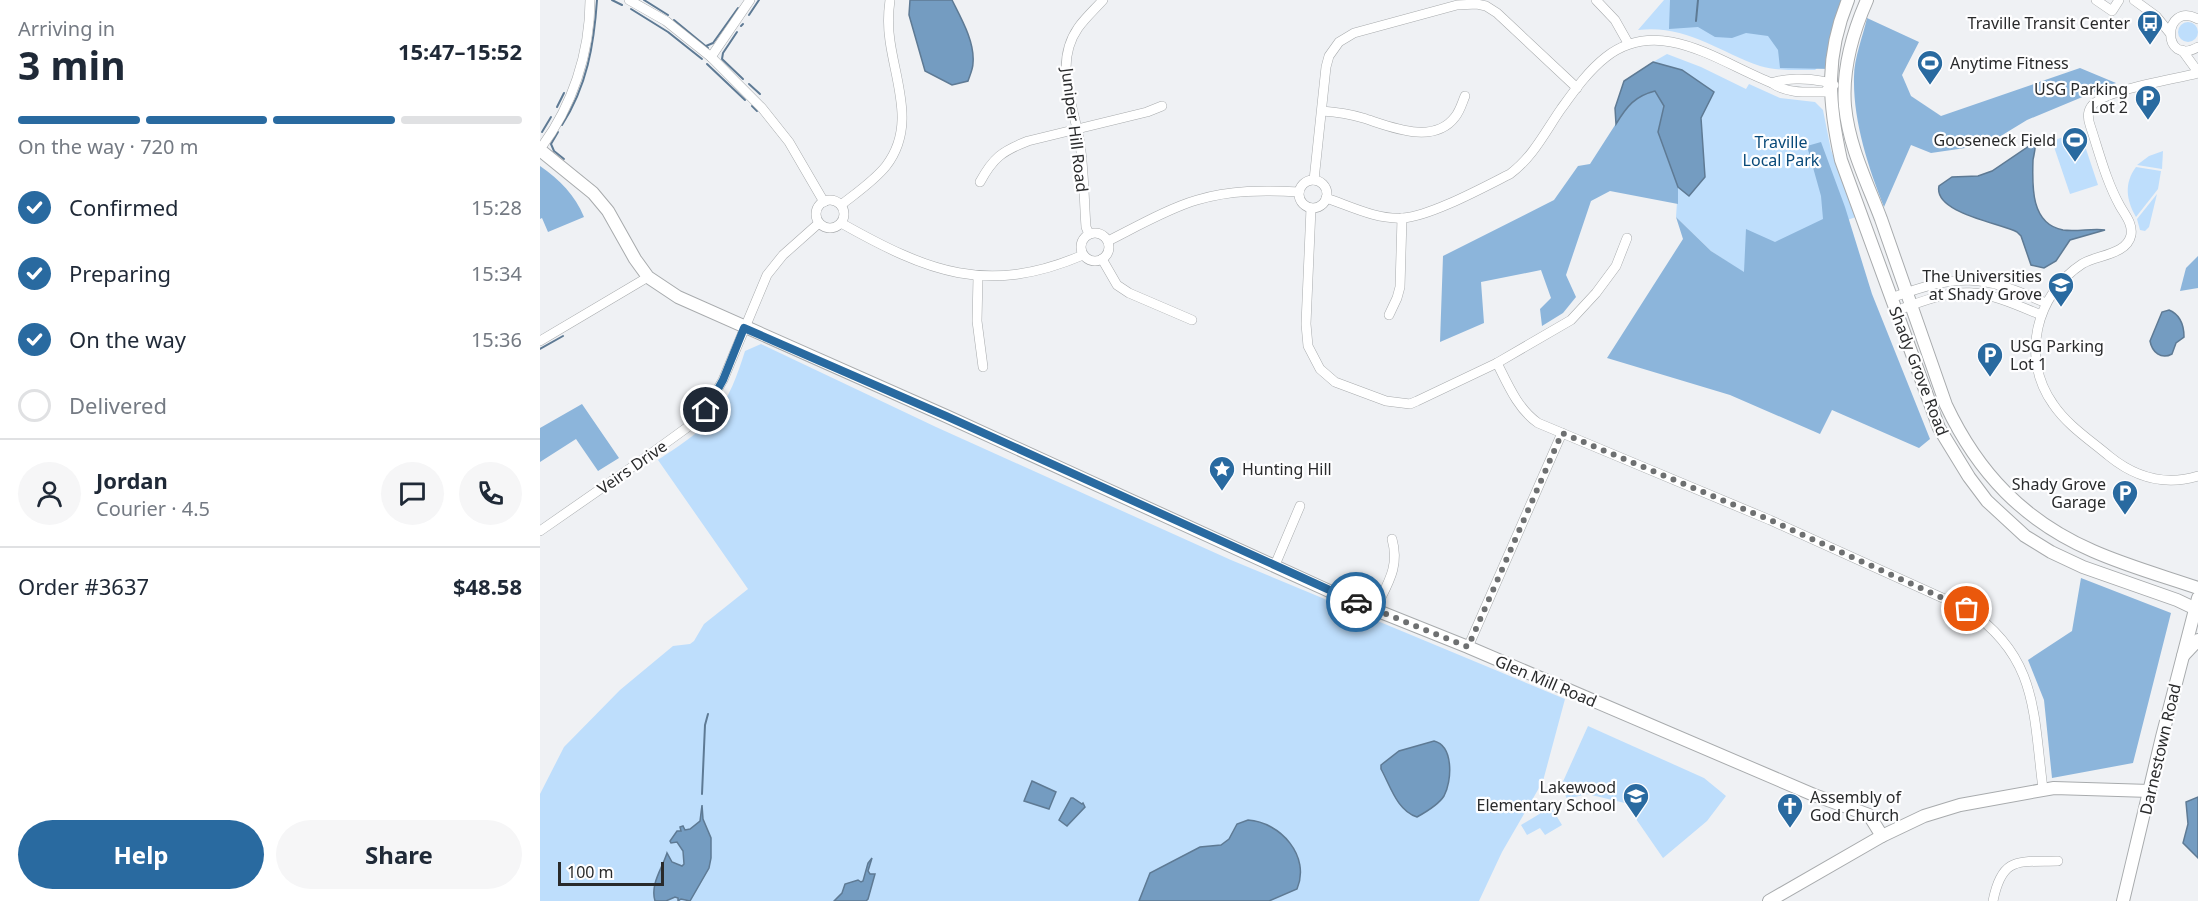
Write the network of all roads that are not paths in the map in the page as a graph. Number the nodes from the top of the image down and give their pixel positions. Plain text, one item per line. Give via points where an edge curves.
1 (590, 0) edge
2 (629, 0) edge
3 (750, 0) edge
4 (890, 0) edge
5 (1103, 0) edge
6 (1596, 0) edge
7 (1848, 0) edge
8 (1867, 0) edge
9 (2096, 0) edge
10 (2118, 1) edge
11 (2136, 3) edge
12 (2156, 16) junction
13 (2179, 17) junction
14 (2198, 19) edge
15 (2169, 32) junction
16 (1628, 43) junction
17 (2198, 48) edge
18 (2182, 50) junction
19 (711, 57) junction
20 (2198, 71) edge
21 (1830, 85) junction
22 (1845, 85) junction
23 (1577, 88) junction
24 (1465, 96) dead end
25 (1162, 106) dead end
26 (1322, 111) junction
27 (1077, 129) junction
28 (540, 150) edge
29 (1314, 180) junction
30 (980, 182) dead end
31 (1299, 192) junction
32 (1326, 198) junction
33 (824, 202) junction
34 (841, 206) junction
35 (1311, 208) junction
36 (1402, 218) junction
37 (819, 223) junction
38 (841, 223) junction
39 (1089, 234) junction
40 (1627, 238) dead end
41 (1108, 241) junction
42 (1083, 255) junction
43 (1102, 259) junction
44 (648, 277) junction
45 (978, 277) junction
46 (1907, 292) junction
47 (1892, 298) junction
48 (2046, 303) junction
49 (1911, 305) junction
50 (1896, 311) junction
51 (1389, 315) dead end
52 (2041, 315) junction
53 (1192, 320) dead end
54 (744, 328) junction
55 (540, 341) edge
56 (1497, 363) junction
57 (983, 368) dead end
58 (1562, 433) junction
59 (2198, 476) edge
60 (1300, 506) dead end
61 (540, 531) edge
62 (1392, 539) dead end
63 (1275, 566) junction
64 (2198, 588) edge
65 (2197, 605) edge
66 (1375, 610) junction
67 (2198, 640) edge
68 (1468, 647) junction
69 (2182, 657) junction
70 (2043, 789) junction
71 (2150, 791) junction
72 (1882, 836) junction
73 (2058, 861) dead end
74 (1769, 901) edge
75 (1993, 901) edge
76 (2123, 901) edge

1 - 28 street via 581,66 560,116
2 - 19 street via 666,21
3 - 19 street
4 - 34 street via 890,42 903,111 899,141 880,173
5 - 27 street, Juniper Hill Road via 1078,28 1067,55 1066,83
6 - 16 street via 1615,20
7 - 21 main road, Shady Grove Road via 1838,30
8 - 22 main road, Shady Grove Road via 1855,26
9 - 10 street via 2112,10
10 - 11 street
11 - 12 street
12 - 13 street
12 - 15 street
13 - 14 street
13 - 15 street
15 - 18 street via 2172,42
16 - 21 street via 1678,43 1778,87 1801,92 1825,92
16 - 23 street via 1603,59
17 - 18 street
17 - 20 street
18 - 20 street
19 - 33 street via 775,123
20 - 48 street via 2152,82 2098,100 2090,107 2090,125 2114,193 2130,223 2131,235 2122,248 2071,272
21 - 22 street
21 - 47 main road, Shady Grove Road via 1841,160
22 - 46 main road, Shady Grove Road via 1849,133 1856,157
23 - 26 street via 1497,13 1486,6 1469,4 1364,30 1339,42 1329,56
23 - 36 street via 1516,170 1430,211
24 - 26 street via 1453,121 1420,132 1396,130 1362,117
25 - 27 street
26 - 29 street
27 - 30 street via 1010,148 990,164
27 - 39 street, Juniper Hill Road
28 - 44 main road, Glen Mill Road via 593,193
29 - 31 street via 1306,182
29 - 32 street via 1323,184
31 - 35 street via 1300,201
31 - 41 street via 1263,190 1194,200
32 - 35 street via 1322,205
32 - 36 street
33 - 34 street via 835,201
33 - 37 street via 817,209
34 - 38 street
35 - 56 street via 1308,346 1320,369 1335,382 1386,401 1410,404
36 - 51 street via 1400,288
37 - 38 street via 830,228
37 - 54 street, Veirs Drive via 773,267
38 - 45 street via 930,265
39 - 41 street via 1097,233
39 - 42 street via 1082,241
40 - 56 street via 1616,266 1571,320
41 - 43 street via 1109,249
42 - 43 street via 1094,261
42 - 45 street via 1039,271
43 - 53 street via 1111,277 1129,294
44 - 54 main road, Glen Mill Road via 678,297
44 - 55 street
45 - 57 street via 977,321
46 - 47 street
46 - 48 street via 1947,281 1981,280
46 - 49 main road, Shady Grove Road
47 - 50 main road, Shady Grove Road
48 - 52 street
49 - 50 street
49 - 52 street via 1948,293 1980,293
49 - 64 main road, Shady Grove Road via 1950,414 1995,483 2034,518 2086,548
50 - 65 main road, Shady Grove Road via 1939,428 1969,477 1999,513 2025,536 2083,567
52 - 59 street via 2035,349 2038,374 2046,394 2064,417 2138,474 2171,481
54 - 61 street, Veirs Drive via 715,397 696,421
54 - 63 main road, Glen Mill Road
56 - 58 street via 1528,416
58 - 68 street
58 - 70 street via 1770,520 1967,609 1986,622 2016,657 2031,693
60 - 63 street
62 - 66 street via 1395,567
63 - 66 main road, Glen Mill Road
65 - 69 main road, Darnestown Road
66 - 68 main road, Glen Mill Road
67 - 69 main road
68 - 72 main road, Glen Mill Road via 1814,795 1865,812
69 - 71 main road, Darnestown Road
70 - 71 main road
70 - 72 main road via 1960,805 1924,816
71 - 76 main road, Darnestown Road
72 - 74 main road
73 - 75 street via 2020,862 2003,870

